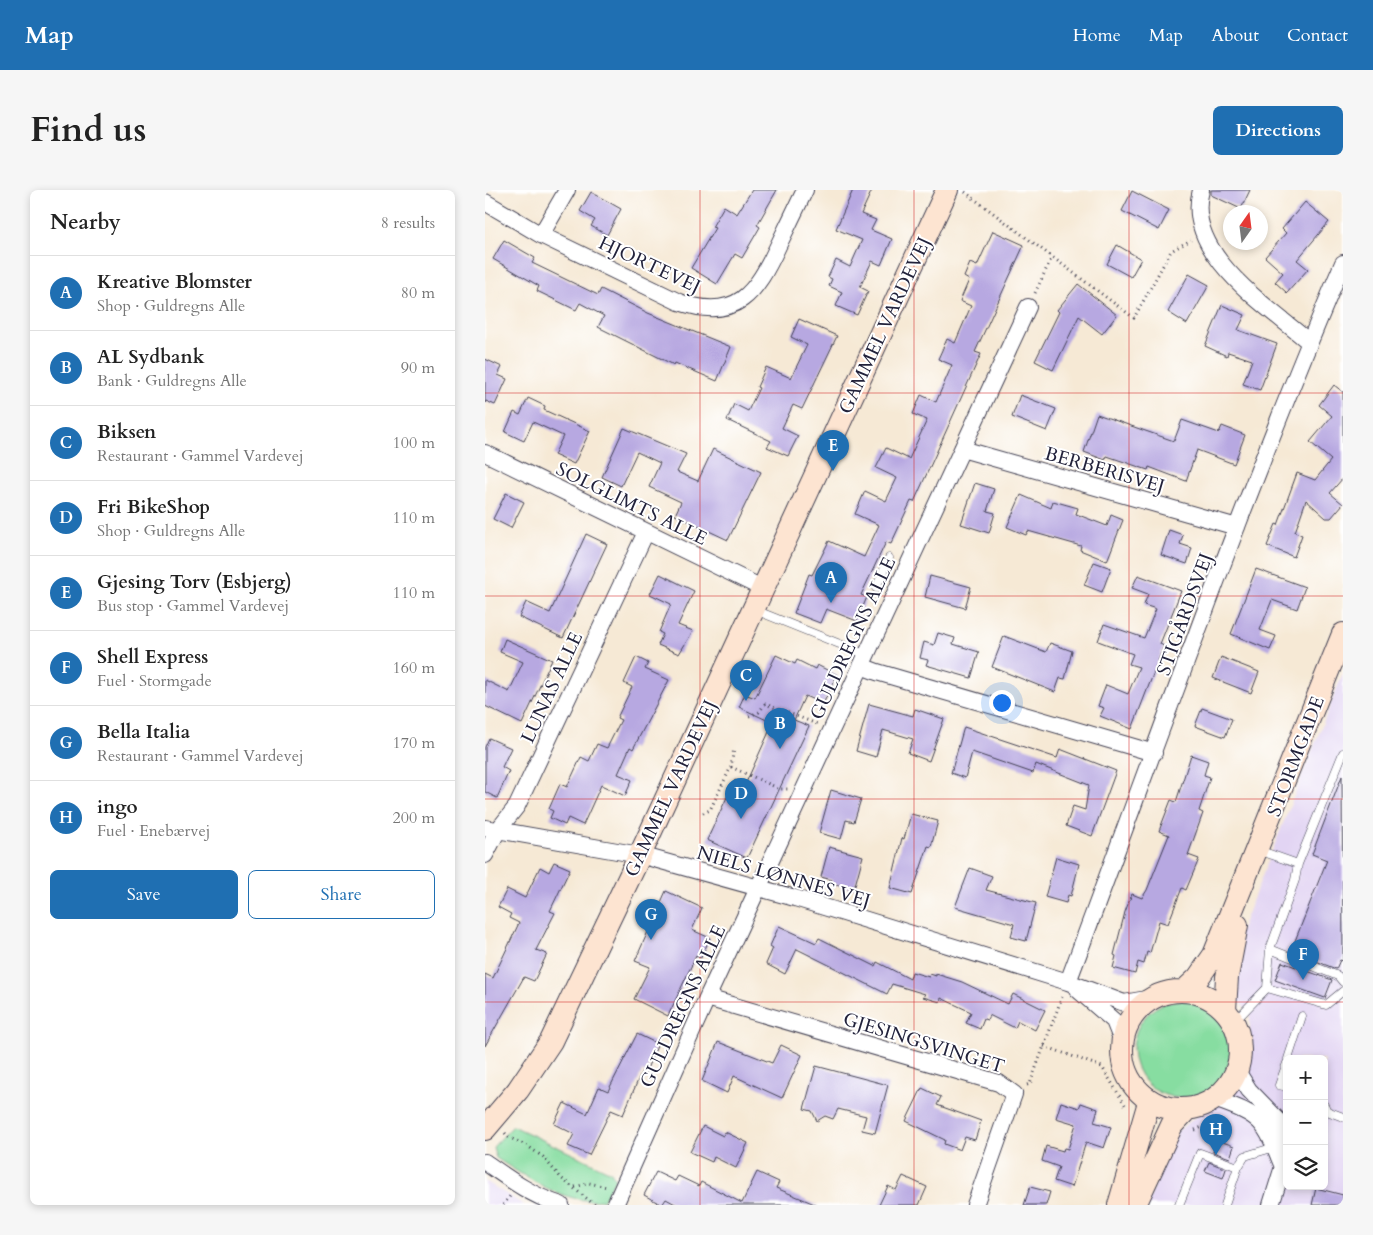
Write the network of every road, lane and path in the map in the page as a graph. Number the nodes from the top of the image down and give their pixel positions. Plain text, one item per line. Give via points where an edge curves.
1 (567, 190) edge
2 (805, 190) edge
3 (947, 190) edge
4 (962, 190) edge
5 (1201, 190) edge
6 (485, 202) edge
7 (541, 234) junction
8 (1203, 234) junction
9 (1053, 258) junction
10 (1343, 263) edge
11 (1028, 307) joint
12 (1309, 342) junction
13 (962, 449) junction
14 (485, 453) edge
15 (1237, 527) junction
16 (646, 532) junction
17 (889, 558) dead end
18 (883, 573) junction
19 (901, 581) junction
20 (762, 588) junction
21 (876, 588) dead end
22 (752, 609) junction
23 (1343, 634) edge
24 (864, 660) junction
25 (749, 716) dead end
26 (831, 730) junction
27 (734, 748) dead end
28 (1154, 753) junction
29 (1343, 753) edge
30 (731, 766) junction
31 (791, 789) dead end
32 (703, 813) dead end
33 (492, 829) edge
34 (1258, 850) junction
35 (485, 855) edge
36 (640, 855) junction
37 (1298, 864) junction
38 (758, 888) junction
39 (1270, 949) junction
40 (1068, 982) junction
41 (1343, 982) edge
42 (1267, 988) junction
43 (1185, 991) junction
44 (1343, 991) edge
45 (707, 998) junction
46 (1152, 998) junction
47 (1229, 1016) junction
48 (1303, 1016) dead end
49 (1122, 1041) junction
50 (1289, 1055) edge
51 (1237, 1071) junction
52 (1283, 1074) edge
53 (1283, 1086) edge
54 (1014, 1094) junction
55 (1214, 1099) junction
56 (1149, 1102) junction
57 (1187, 1109) junction
58 (1328, 1111) edge
59 (1343, 1117) edge
60 (489, 1124) edge
61 (1283, 1145) edge
62 (1283, 1153) edge
63 (1283, 1155) edge
64 (1283, 1159) edge
65 (485, 1162) edge
66 (1238, 1167) junction
67 (574, 1187) junction
68 (616, 1200) edge
69 (561, 1205) edge
70 (595, 1205) edge
71 (975, 1205) edge
72 (1119, 1205) edge
73 (1135, 1205) edge
74 (1179, 1205) edge
75 (1225, 1205) edge
76 (1271, 1205) edge

1 - 7 street
2 - 7 street, HJORTEVEJ via 763,277 752,292 736,304 717,309 698,309 679,302
3 - 20 street, GAMMEL VARDEVEJ
4 - 9 path
5 - 8 street via 1199,214
6 - 7 street, HJORTEVEJ
8 - 9 path via 1171,251 1134,318
8 - 12 street via 1227,272
9 - 11 path
10 - 12 street, STIGÅRDSVEJ
11 - 13 street, GULDREGNS ALLE
12 - 15 street, STIGÅRDSVEJ
13 - 15 street, BERBERISVEJ
13 - 19 street, GULDREGNS ALLE
14 - 16 street, SOLGLIMTS ALLE
15 - 28 street, STIGÅRDSVEJ
16 - 20 street, SOLGLIMTS ALLE
16 - 33 street, LUNAS ALLE via 517,806
17 - 18 lane
18 - 19 lane
18 - 21 lane
19 - 24 street, GULDREGNS ALLE
20 - 22 street, GAMMEL VARDEVEJ
22 - 24 lane
22 - 36 street, GAMMEL VARDEVEJ
23 - 34 street, STORMGADE
24 - 26 street, GULDREGNS ALLE
24 - 28 street via 877,672
25 - 26 path via 759,712 765,704
26 - 38 street, GULDREGNS ALLE
27 - 30 path
28 - 40 street, STIGÅRDSVEJ
29 - 37 lane
30 - 31 path via 780,789
30 - 32 path via 710,810
33 - 35 street, LUNAS ALLE
33 - 36 street, NIELS LØNNES VEJ
34 - 37 lane
34 - 43 street, STORMGADE via 1214,955
34 - 47 street, STORMGADE via 1234,937
36 - 38 street, NIELS LØNNES VEJ
36 - 60 street, GAMMEL VARDEVEJ via 551,1041 518,1090
37 - 39 lane
38 - 40 street, NIELS LØNNES VEJ
38 - 45 street, GULDREGNS ALLE
39 - 41 lane via 1338,976
39 - 42 lane
40 - 46 street, NIELS LØNNES VEJ via 1124,1003
40 - 49 street, NIELS LØNNES VEJ via 1114,1021
40 - 54 path via 1030,1084
42 - 44 lane via 1326,1005
42 - 47 lane
43 - 46 street via 1168,992
43 - 47 street via 1202,994
45 - 54 street, GJESINGSVINGET via 999,1083
45 - 68 street, GULDREGNS ALLE
46 - 49 street via 1133,1016
47 - 51 street via 1239,1038
48 - 50 lane
49 - 56 street via 1129,1079
51 - 55 street via 1228,1086
51 - 61 street via 1249,1090 1281,1122
52 - 53 lane via 1279,1085
54 - 71 street, GJESINGSVINGET
55 - 57 street
55 - 62 street via 1248,1111 1267,1129
56 - 57 street via 1169,1109
56 - 72 street
57 - 73 street via 1172,1125
58 - 59 lane
60 - 67 path via 543,1157 561,1178
63 - 66 lane via 1245,1156
64 - 76 street
65 - 69 street via 544,1200
66 - 74 lane via 1200,1153
66 - 75 lane
67 - 68 path via 598,1184
67 - 70 path

